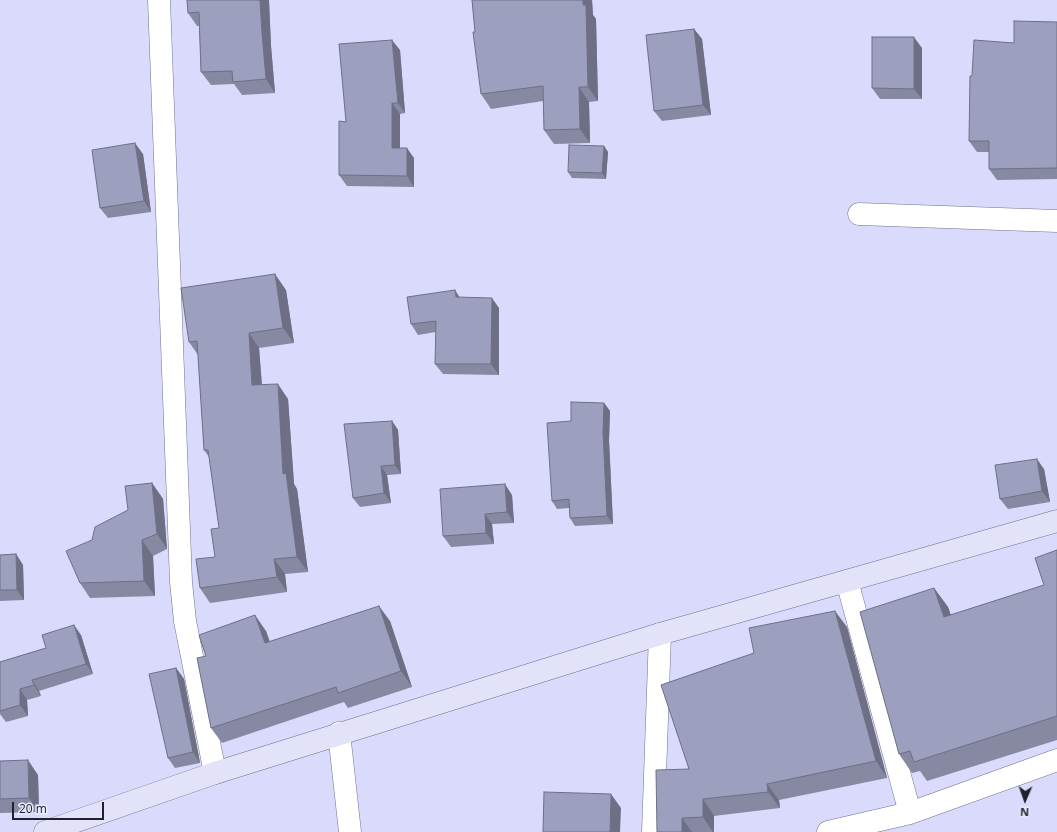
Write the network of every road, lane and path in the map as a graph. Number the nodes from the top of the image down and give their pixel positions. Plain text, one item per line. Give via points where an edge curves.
1 (159, 0) edge
2 (859, 214) dead end
3 (1057, 221) edge
4 (1057, 521) edge
5 (847, 581) junction
6 (660, 634) junction
7 (339, 733) junction
8 (1057, 760) edge
9 (215, 773) junction
10 (910, 813) junction
11 (45, 832) edge
12 (350, 832) edge
13 (652, 832) edge
14 (828, 832) edge

1 - 9 street via 181,582 185,621
2 - 3 street
4 - 5 street
5 - 6 street
5 - 10 street
6 - 7 street
6 - 13 street
7 - 9 street
7 - 12 street
8 - 10 street
9 - 11 street
10 - 14 street

